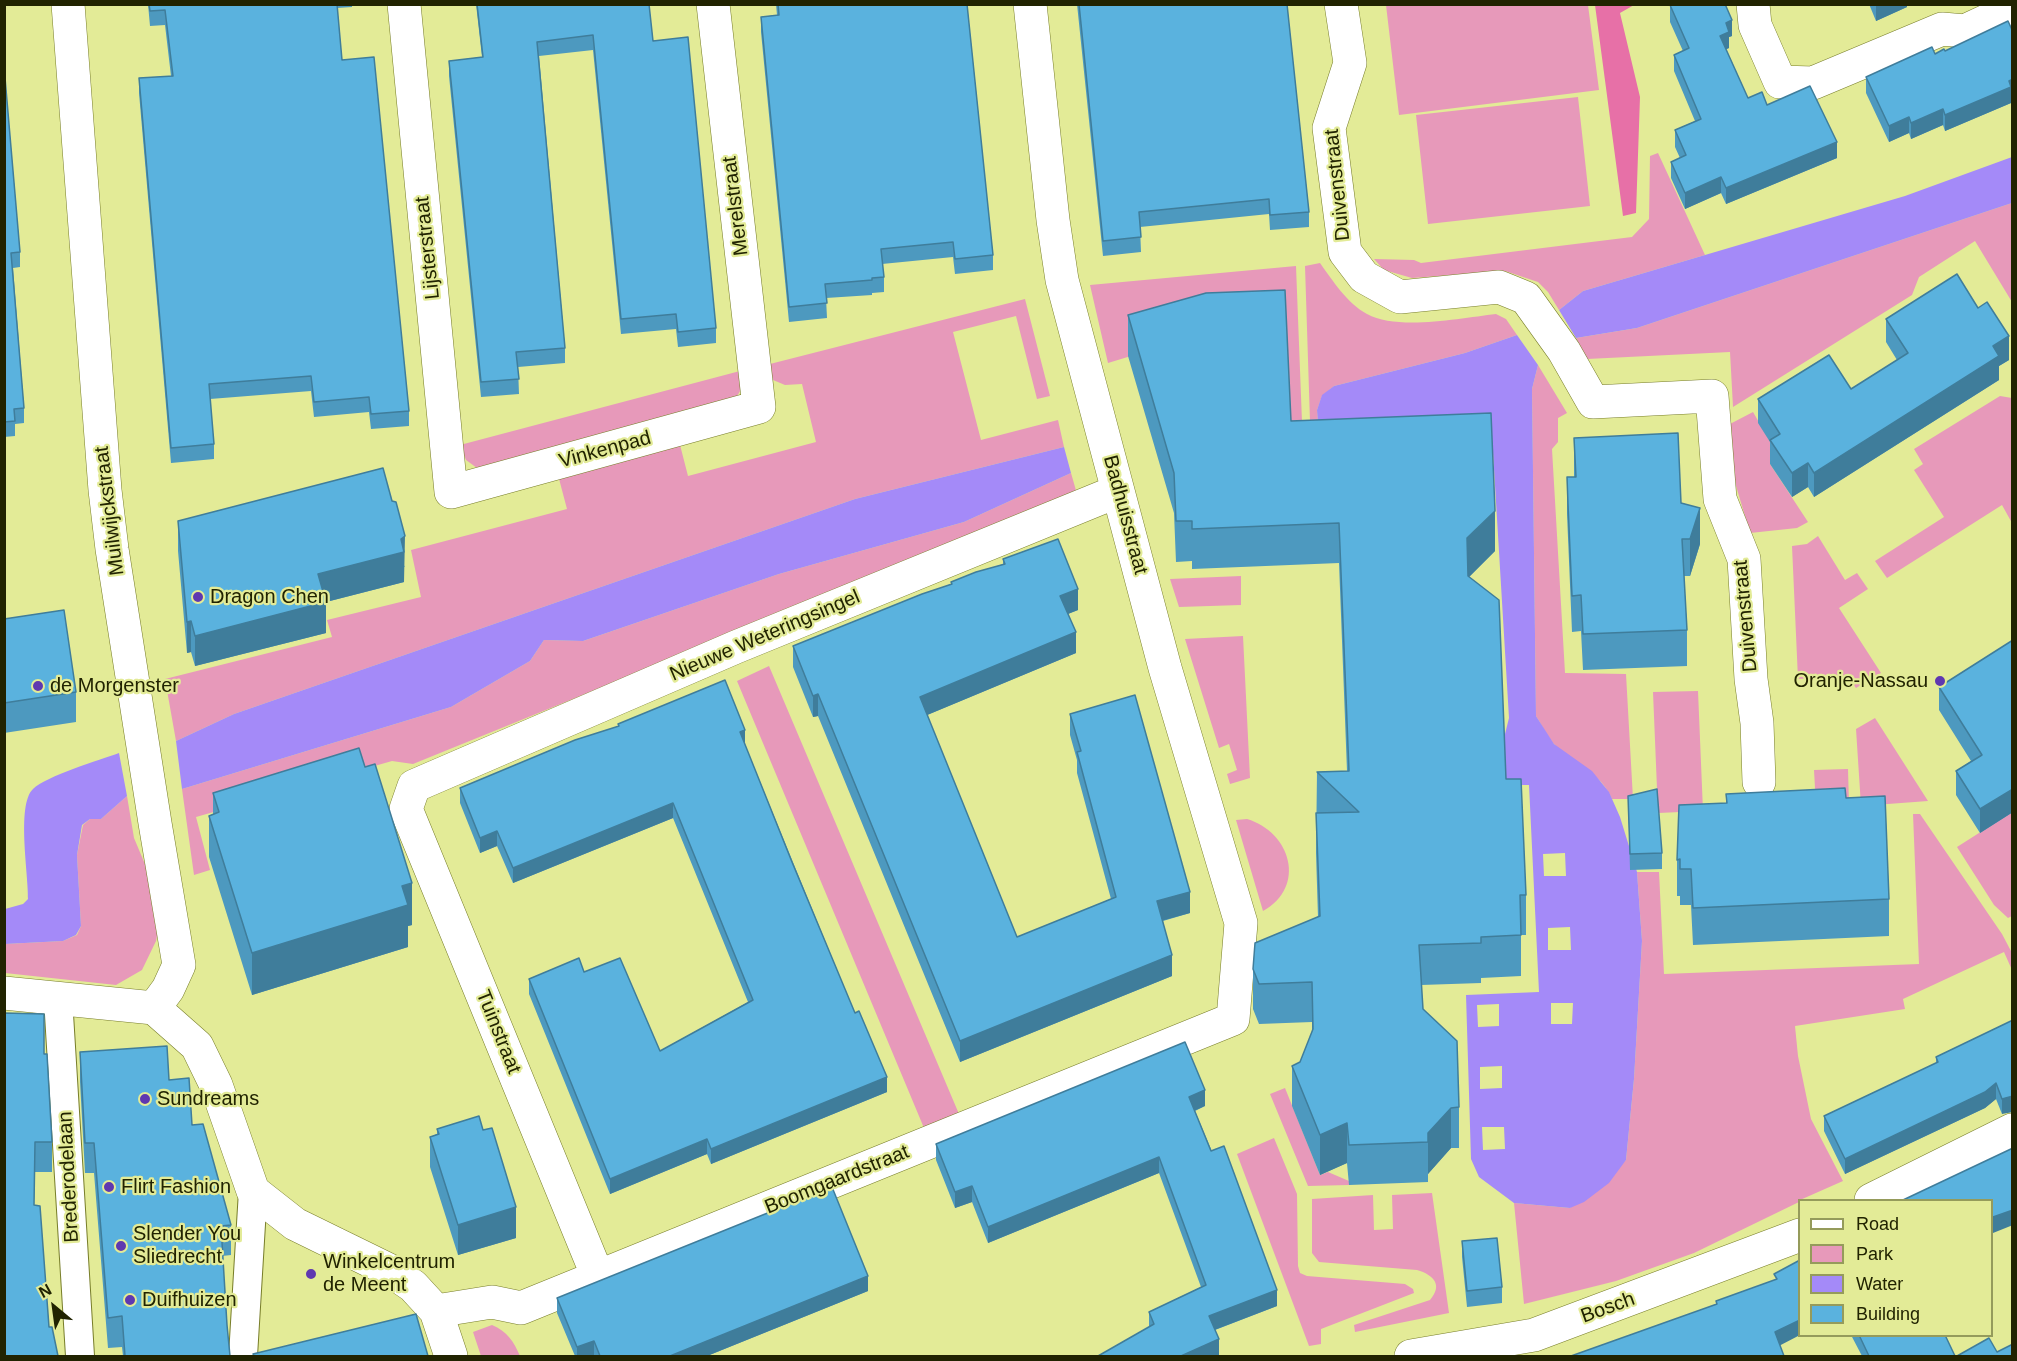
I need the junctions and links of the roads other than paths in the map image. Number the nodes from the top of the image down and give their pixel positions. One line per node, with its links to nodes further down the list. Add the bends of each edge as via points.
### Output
1 (68, 4): 16 (street, Muilwijckstraat, via 105,490 179,965)
2 (404, 4): 11 (street, Lijsterstraat)
3 (712, 4): 9 (street, Merelstraat)
4 (1030, 4): 10 (street, Badhuisstraat, via 1062,280)
5 (1341, 4): 12 (street, Duivenstraat, via 1350,63 1329,128 1345,252 1364,277 1400,297 1499,287 1526,298 1564,351 1593,402 1712,396 1720,499 1744,559)
6 (1753, 4): 8 (street, via 1755,24 1779,82 1813,83)
7 (2013, 9): 8 (street, via 1965,31)
8 (1941, 17)
9 (759, 407): 11 (street, Vinkenpad)
10 (1118, 491): 13 (street, Nieuwe Weteringsingel, via 736,646); 17 (street, Badhuisstraat, via 1165,668 1241,923)
11 (451, 492)
12 (1760, 782)
13 (414, 786): 22 (street, Tuinstraat, via 406,809)
14 (4, 993): 15 (street)
15 (58, 998): 16 (street); 25 (street, Brederodelaan)
16 (154, 1008): 19 (street, via 197,1046 216,1085)
17 (1233, 1019): 22 (street, Boomgaardstraat)
18 (2013, 1130): 20 (street)
19 (253, 1191): 23 (street, via 295,1224 391,1271 413,1286); 26 (street)
20 (1873, 1199)
21 (1798, 1236): 28 (street, Bosch, via 1534,1335)
22 (598, 1277): 23 (street, Boomgaardstraat, via 521,1308 492,1302)
23 (436, 1311): 24 (street); 27 (street)
24 (402, 1320)
25 (80, 1356)
26 (255, 1356)
27 (451, 1356)
28 (1411, 1356)

